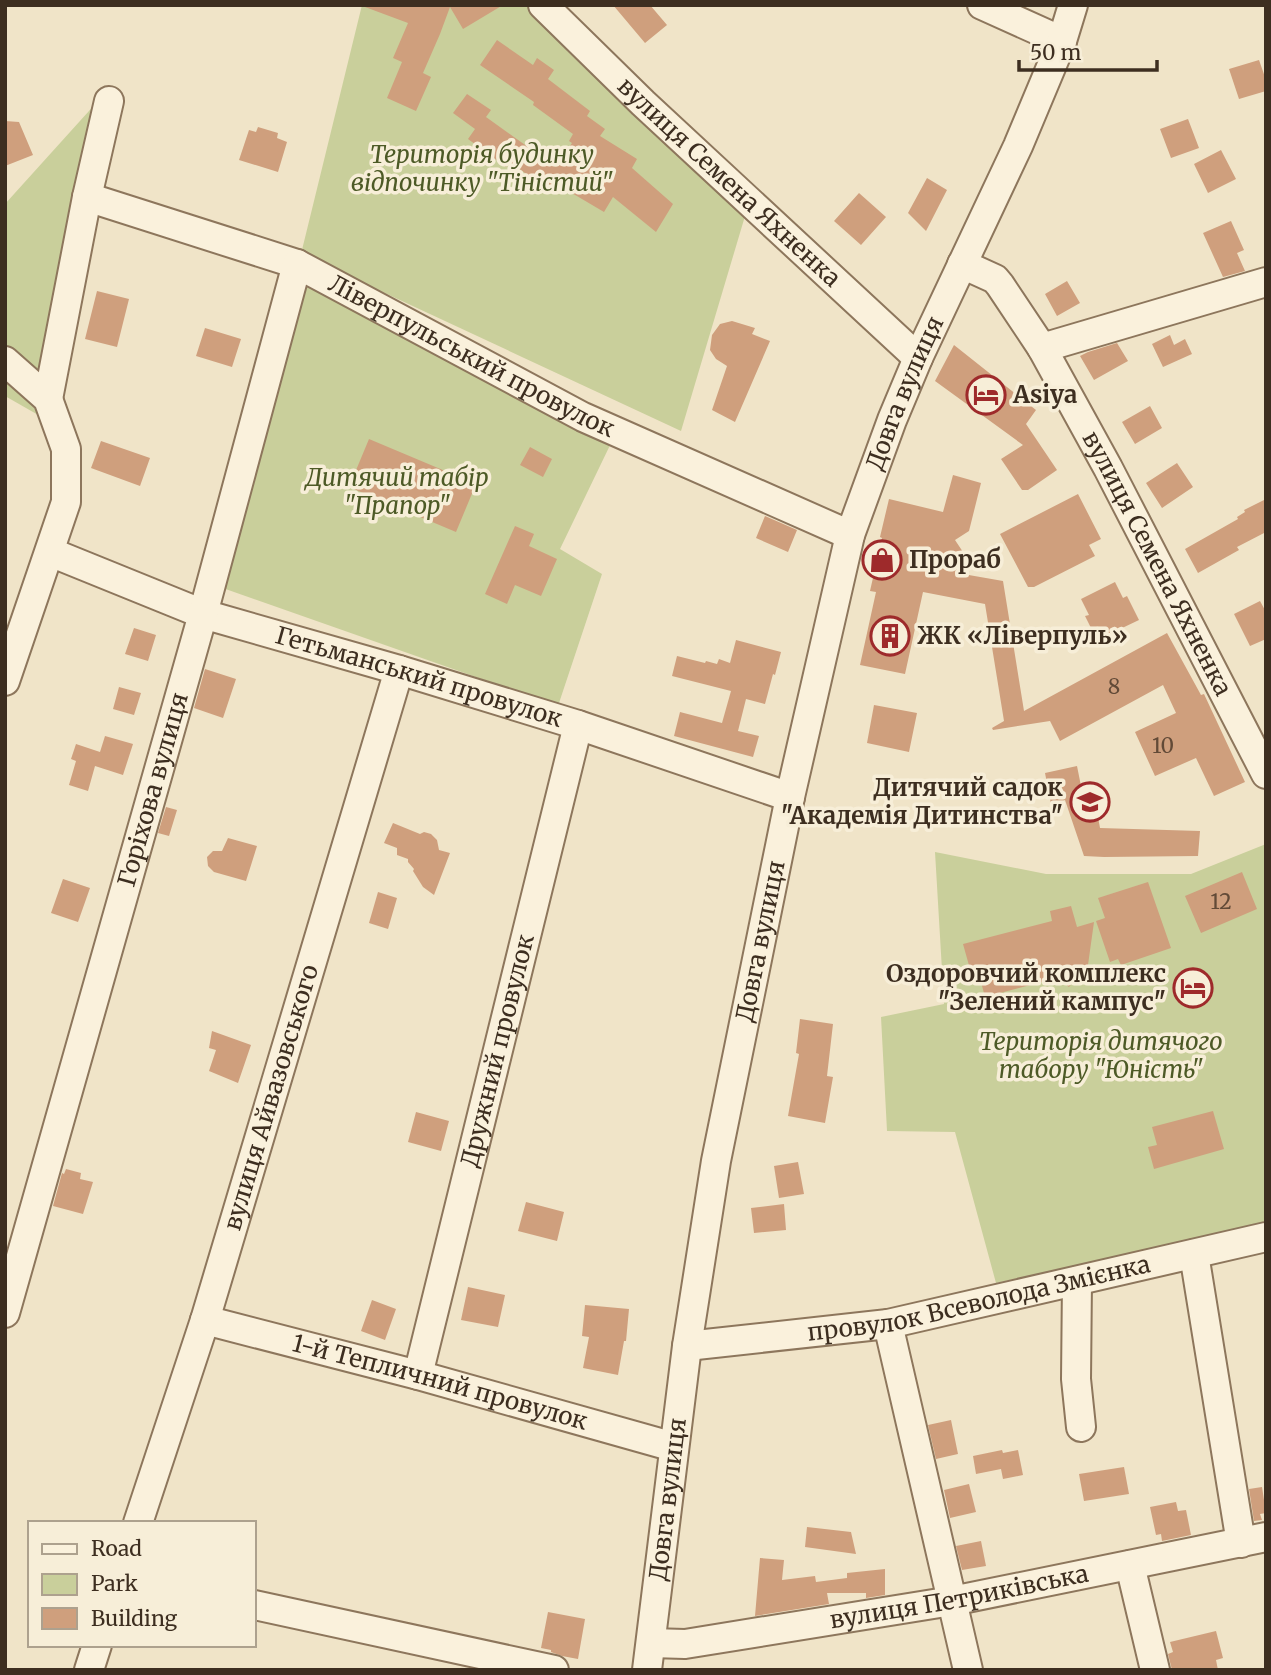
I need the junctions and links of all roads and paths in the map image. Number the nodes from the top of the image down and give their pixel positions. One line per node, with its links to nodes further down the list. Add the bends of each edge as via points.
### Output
1 (543, 5): 11 (street, вулиця Семена Яхненка)
2 (982, 5): 4 (street)
3 (1073, 5): 4 (street, Довга вулиця)
4 (1062, 41): 8 (street, Довга вулиця)
5 (109, 101): 6 (street)
6 (87, 197): 7 (street, Ліверпульський провулок); 13 (street)
7 (297, 264): 14 (street, Ліверпульський провулок, via 583,417); 16 (street, Горіхова вулиця)
8 (962, 264): 10 (street, вулиця Семена Яхненка, via 995,279); 11 (street, Довга вулиця)
9 (1266, 282): 10 (street)
10 (1042, 348): 20 (street, вулиця Семена Яхненка)
11 (918, 358): 14 (street, Довга вулиця)
12 (5, 361): 13 (street)
13 (48, 398): 15 (street, via 66,449 66,502)
14 (850, 535): 21 (street, Довга вулиця)
15 (50, 552): 16 (street, Гетьманський провулок); 18 (street)
16 (203, 614): 17 (street, Гетьманський провулок); 25 (street, Горіхова вулиця)
17 (399, 670): 19 (street, Гетьманський провулок); 26 (street, вулиця Айвазовського)
18 (5, 681)
19 (578, 725): 21 (street, Гетьманський провулок); 29 (street, Дружний провулок)
20 (1266, 774)
21 (790, 797): 28 (street, Довга вулиця, via 716,1161)
22 (1266, 1237): 23 (street, провулок Всеволода Змієнка)
23 (1194, 1254): 24 (street, провулок Всеволода Змієнка); 33 (street)
24 (1077, 1281): 27 (street, провулок Всеволода Змієнка); 30 (street, via 1076,1379)
25 (5, 1312)
26 (205, 1320): 29 (street, 1-й Тепличний провулок); 32 (street, вулиця Айвазовського)
27 (888, 1324): 28 (street, провулок Всеволода Змієнка); 35 (street)
28 (687, 1346): 31 (street, Довга вулиця)
29 (418, 1375): 31 (street, 1-й Тепличний провулок)
30 (1081, 1427)
31 (674, 1447): 38 (street, Довга вулиця)
32 (139, 1521)
33 (1253, 1540): 34 (street, вулиця Петриківська)
34 (1130, 1565): 35 (street, вулиця Петриківська); 42 (street)
35 (952, 1601): 38 (street, вулиця Петриківська, via 685,1644); 41 (street)
36 (256, 1605): 40 (street)
37 (96, 1647): 39 (street)
38 (649, 1657)
39 (89, 1670)
40 (554, 1670)
41 (968, 1670)
42 (1155, 1670)

